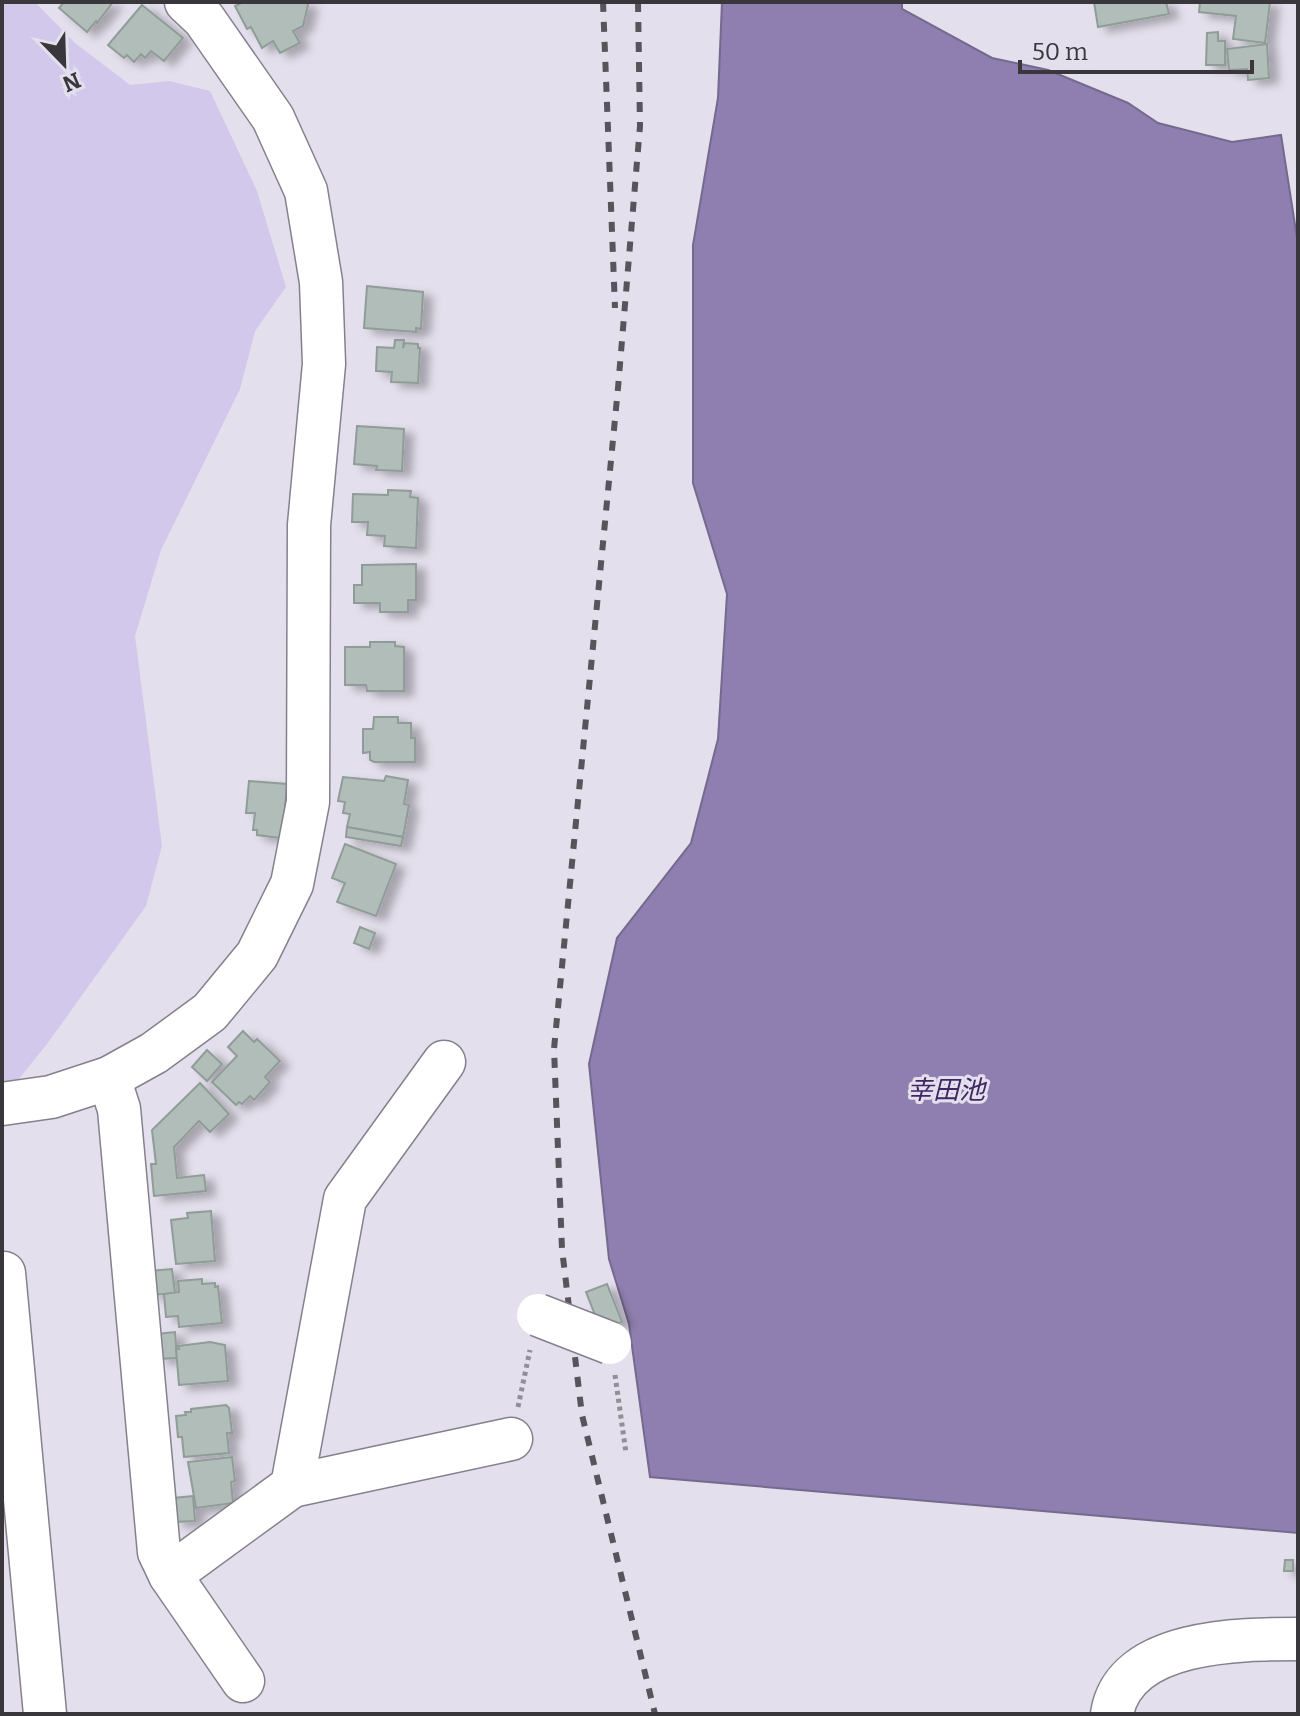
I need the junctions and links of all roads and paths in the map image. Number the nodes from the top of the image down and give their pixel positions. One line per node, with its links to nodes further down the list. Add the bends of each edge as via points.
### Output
1 (199, 8): 3 (street, via 273,118 306,191 321,282 324,364 309,525 308,802 292,884 257,955 210,1012)
2 (444, 1062): 10 (street, via 345,1199)
3 (109, 1078): 4 (street, via 51,1097); 11 (street, via 119,1109 159,1552)
4 (2, 1104)
5 (3, 1264): 14 (street)
6 (538, 1315): 7 (street, bridge); 8 (path)
7 (610, 1343): 9 (path)
8 (511, 1439): 10 (street)
9 (626, 1453)
10 (292, 1486): 11 (street)
11 (170, 1575): 13 (street)
12 (1298, 1639): 15 (street, via 1233,1639 1173,1652 1135,1672)
13 (243, 1681)
14 (45, 1714)
15 (1112, 1714)

